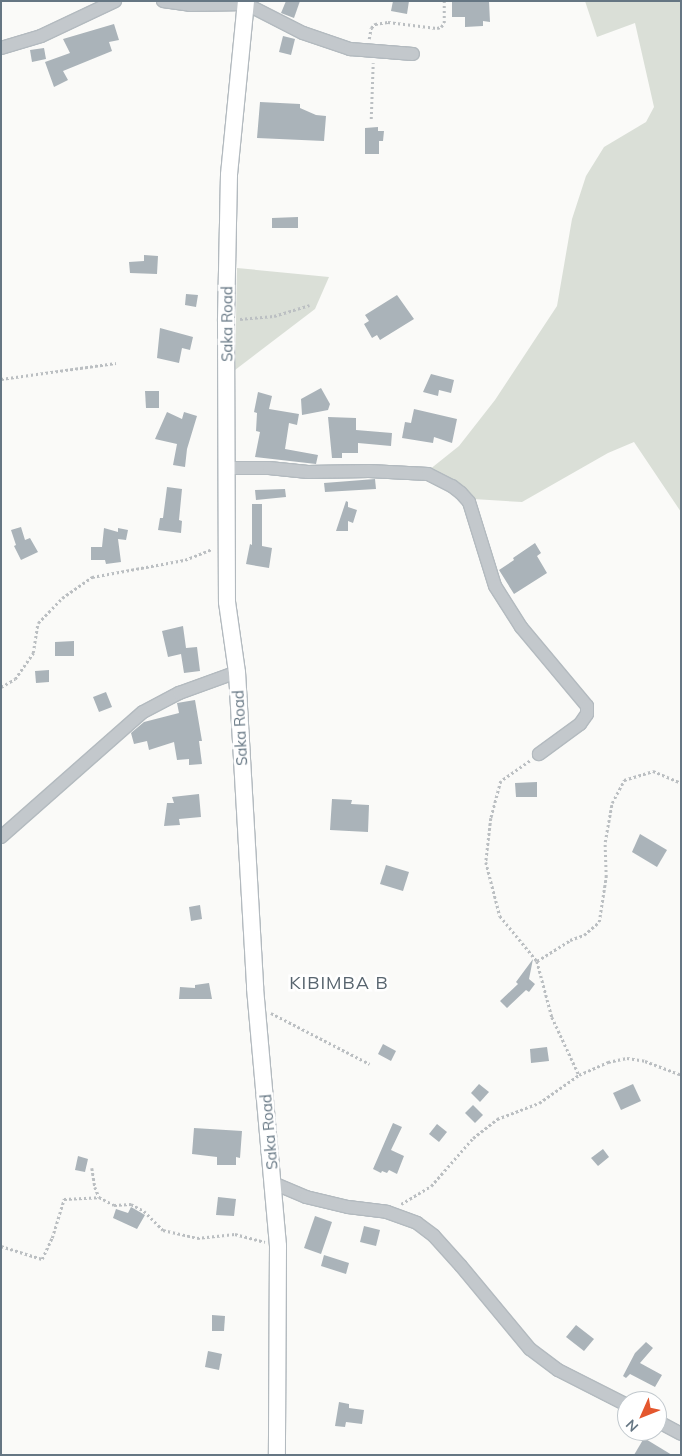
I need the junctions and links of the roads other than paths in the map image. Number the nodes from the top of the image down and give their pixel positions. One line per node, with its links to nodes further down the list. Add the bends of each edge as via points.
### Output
1 (116, 1): 4 (street, via 41,36)
2 (164, 1): 3 (street)
3 (246, 3): 5 (street, via 303,33 350,49); 6 (main road, Saka Road, via 229,175)
4 (1, 48)
5 (413, 54)
6 (227, 468): 7 (main road, Saka Road, via 227,602); 8 (street, via 428,474 461,493 469,502 495,586 521,626 587,706 587,714 580,724)
7 (237, 672): 9 (street, via 179,693 144,712); 10 (main road, Saka Road, via 257,1005)
8 (540, 754)
9 (1, 837)
10 (273, 1183): 11 (street, via 306,1197 387,1212 417,1223 434,1236 461,1266 530,1349 558,1370); 14 (main road, Saka Road, via 278,1246)
11 (617, 1400)
12 (667, 1426): 13 (street)
13 (681, 1434)
14 (277, 1455)

